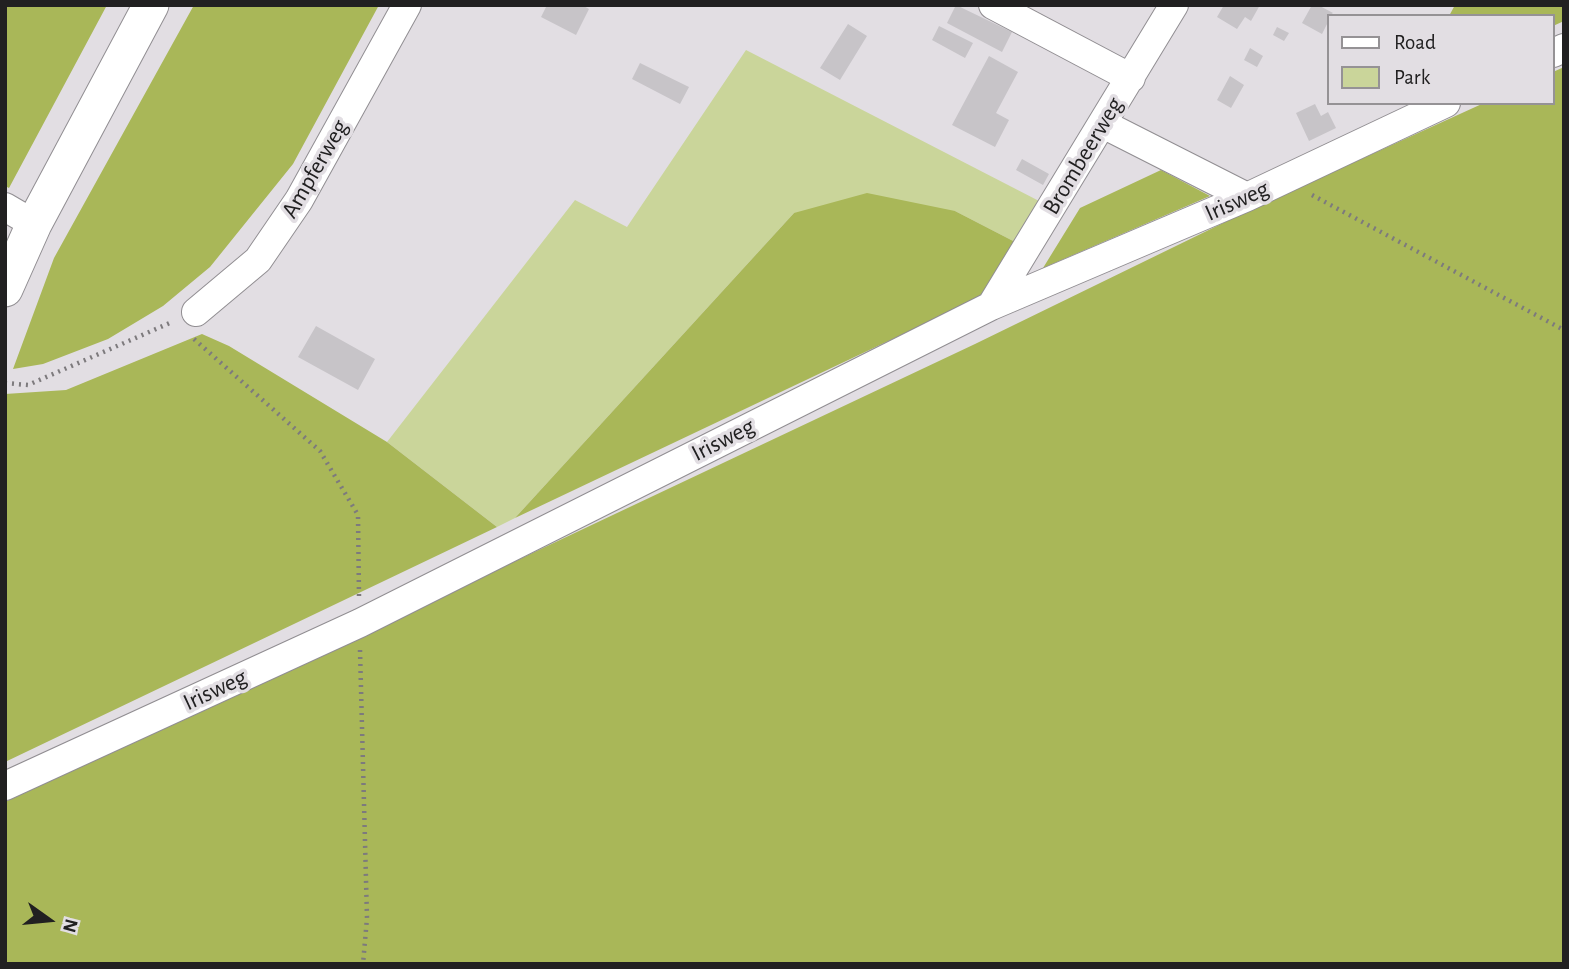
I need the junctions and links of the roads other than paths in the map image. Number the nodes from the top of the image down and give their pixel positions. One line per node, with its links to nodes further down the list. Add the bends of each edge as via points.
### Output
1 (151, 5): 9 (main road)
2 (407, 5): 12 (street, Ampferweg, via 292,210 258,260)
3 (993, 5): 5 (street)
4 (1174, 5): 5 (street, Brombeerweg)
5 (1131, 78): 7 (street, Brombeerweg)
6 (1442, 105): 8 (street, Irisweg)
7 (1103, 124): 8 (street); 11 (street, Brombeerweg)
8 (1247, 197): 11 (street, Irisweg)
9 (19, 216): 10 (main road)
10 (5, 289)
11 (991, 306): 13 (street, Irisweg, via 360,623)
12 (185, 317)
13 (5, 786)

